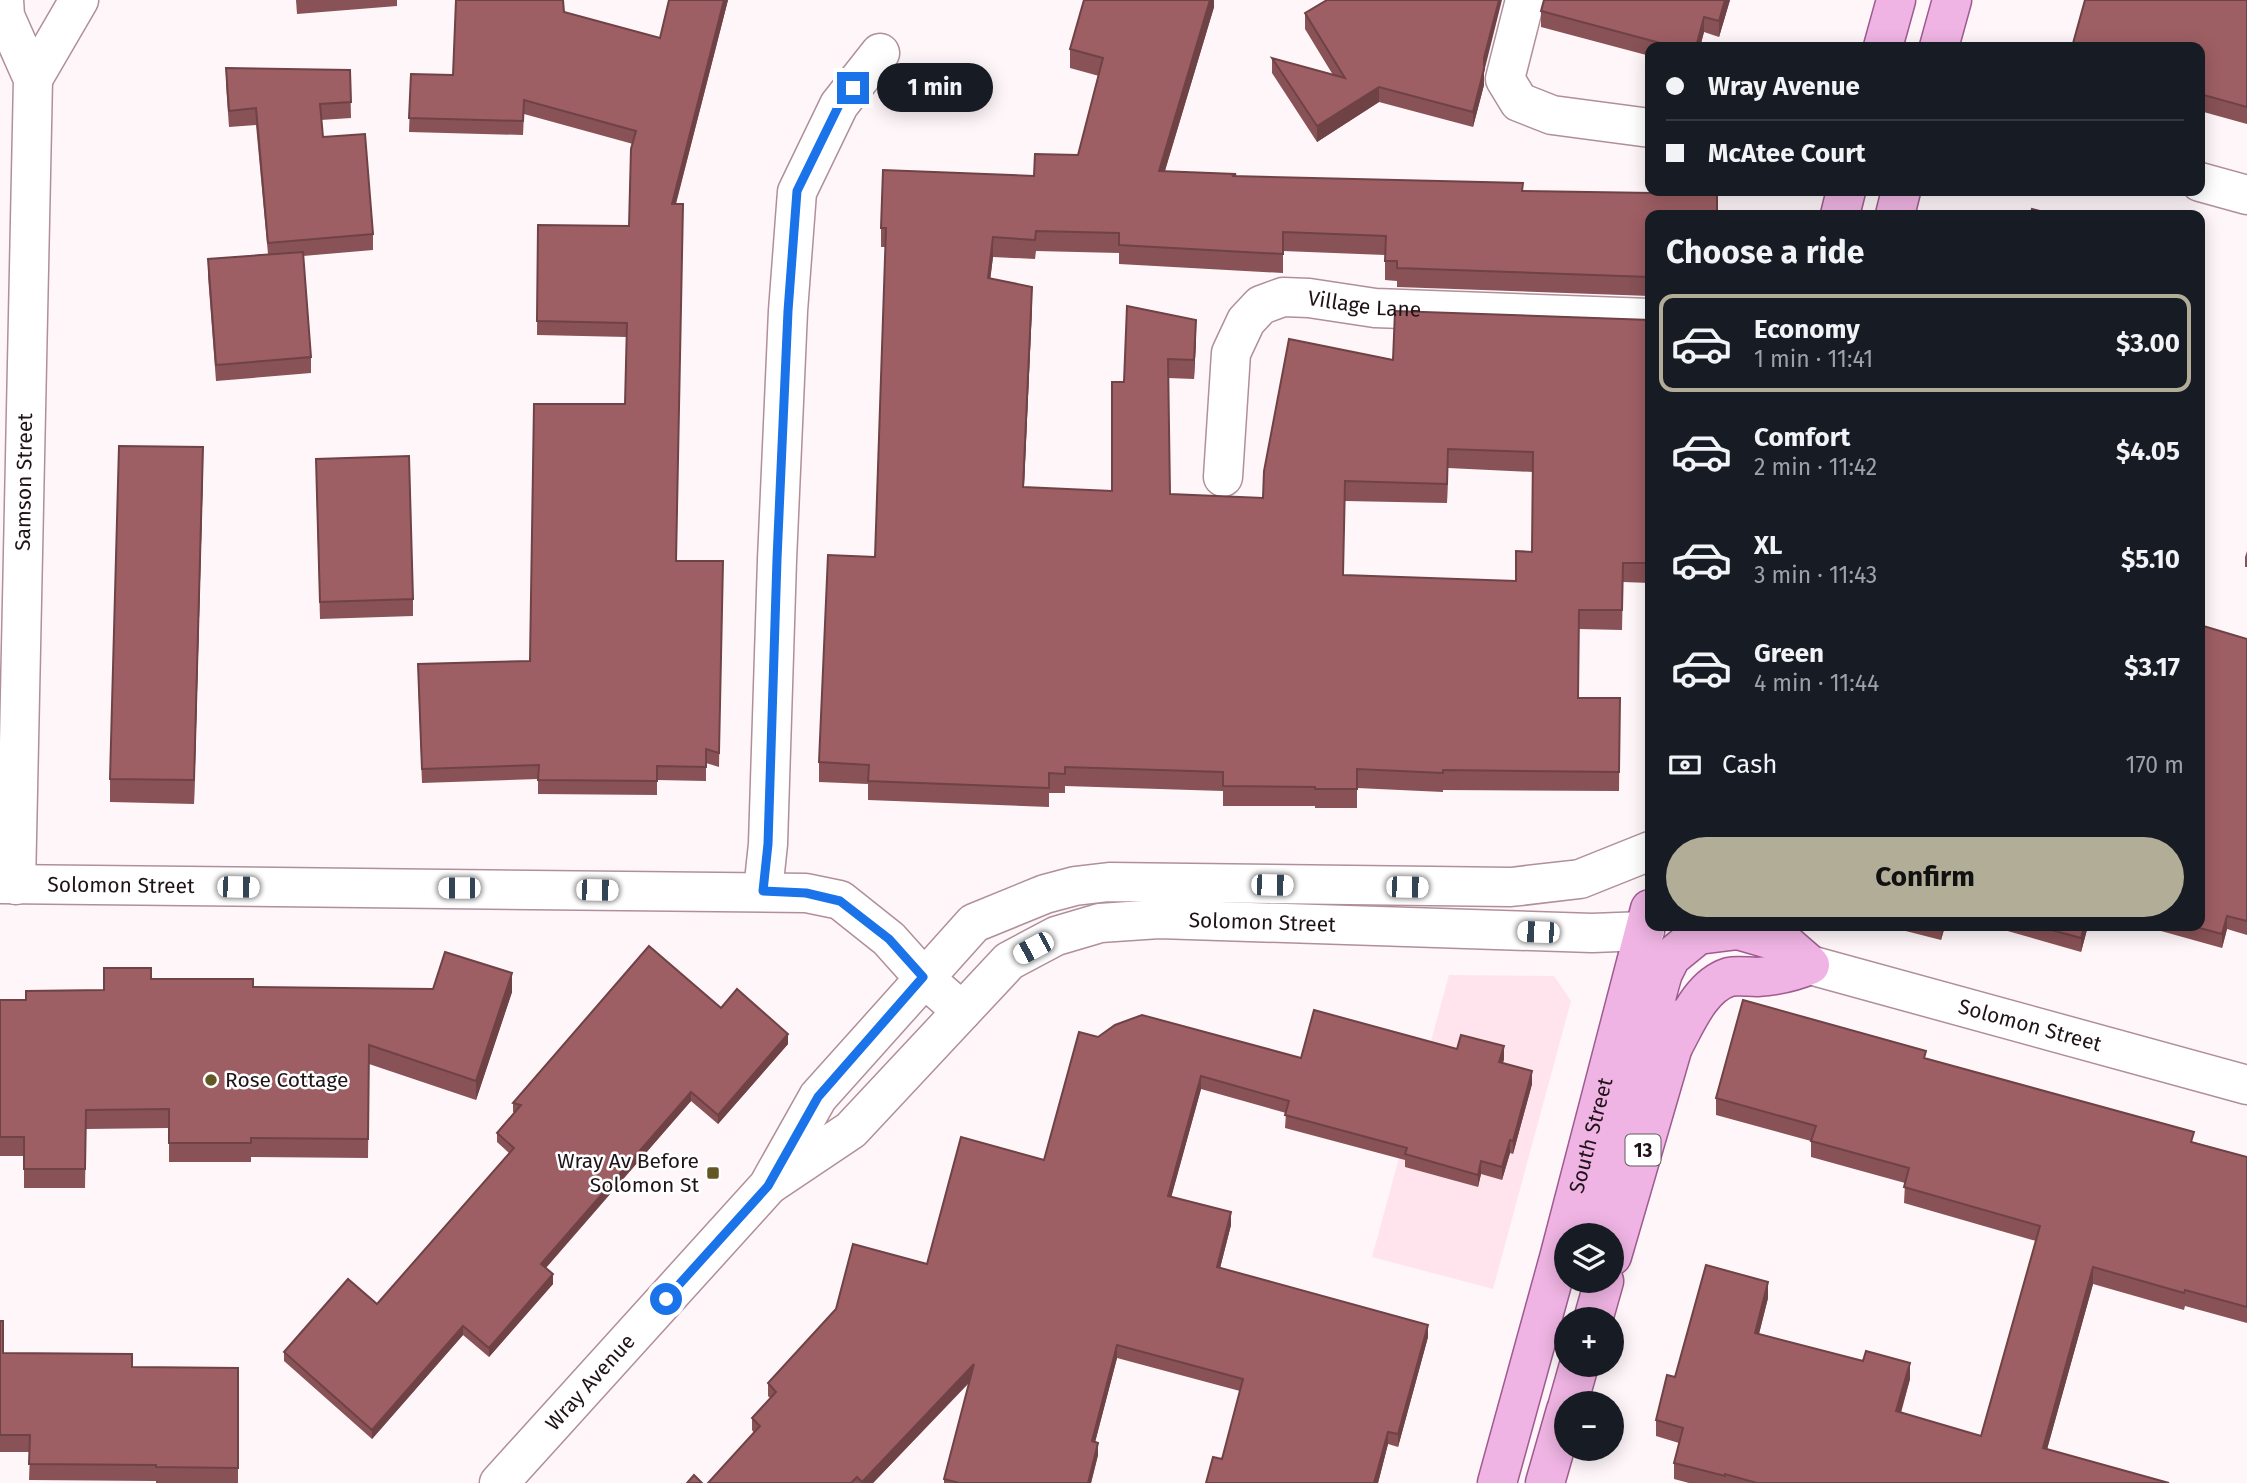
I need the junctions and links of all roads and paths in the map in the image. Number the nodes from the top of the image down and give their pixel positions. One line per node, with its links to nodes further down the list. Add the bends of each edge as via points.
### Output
1 (4, 0): 9 (street, Samson Street)
2 (79, 0): 9 (street, Samson Street)
3 (1525, 0): 10 (street, via 1505,79 1519,102 1552,115)
4 (1896, 0): 6 (main road)
5 (1952, 0): 7 (main road)
6 (1884, 42)
7 (1940, 42)
8 (880, 53): 17 (street, via 839,105 797,191)
9 (16, 77): 16 (street, Samson Street)
10 (1645, 127)
11 (2205, 183): 12 (street)
12 (2247, 195)
13 (1645, 318): 14 (street, Village Lane, via 1375,308 1308,298 1261,304 1246,321 1231,354)
14 (1223, 477)
15 (1645, 852): 22 (street, Solomon Street, via 1580,878 1511,887 1075,886 974,923)
16 (8, 885): 17 (street, Solomon Street)
17 (763, 891): 22 (street, Solomon Street, via 806,893 840,901 889,939)
18 (1718, 931): 20 (main road)
19 (1757, 931): 21 (main road, via 1786,944)
20 (1677, 933): 23 (main road); 24 (street, Solomon Street, via 1159,919 1100,923 1056,936 1010,961); 25 (main road, 13); 28 (main road, South Street)
21 (1810, 965): 23 (main road); 26 (street, Solomon Street)
22 (923, 977): 24 (street, Solomon Street); 27 (street, Wray Avenue, via 818,1097)
23 (1755, 977): 25 (main road, via 1731,976 1714,985 1694,1007)
24 (962, 1011): 27 (street, Wray Avenue, via 851,1130)
25 (1674, 1045): 29 (main road, 13)
26 (2247, 1085)
27 (768, 1186): 32 (street, Wray Avenue)
28 (1575, 1223)
29 (1621, 1223)
30 (1554, 1291): 33 (main road, South Street)
31 (1554, 1452): 34 (main road)
32 (499, 1483)
33 (1497, 1483)
34 (1545, 1483)

